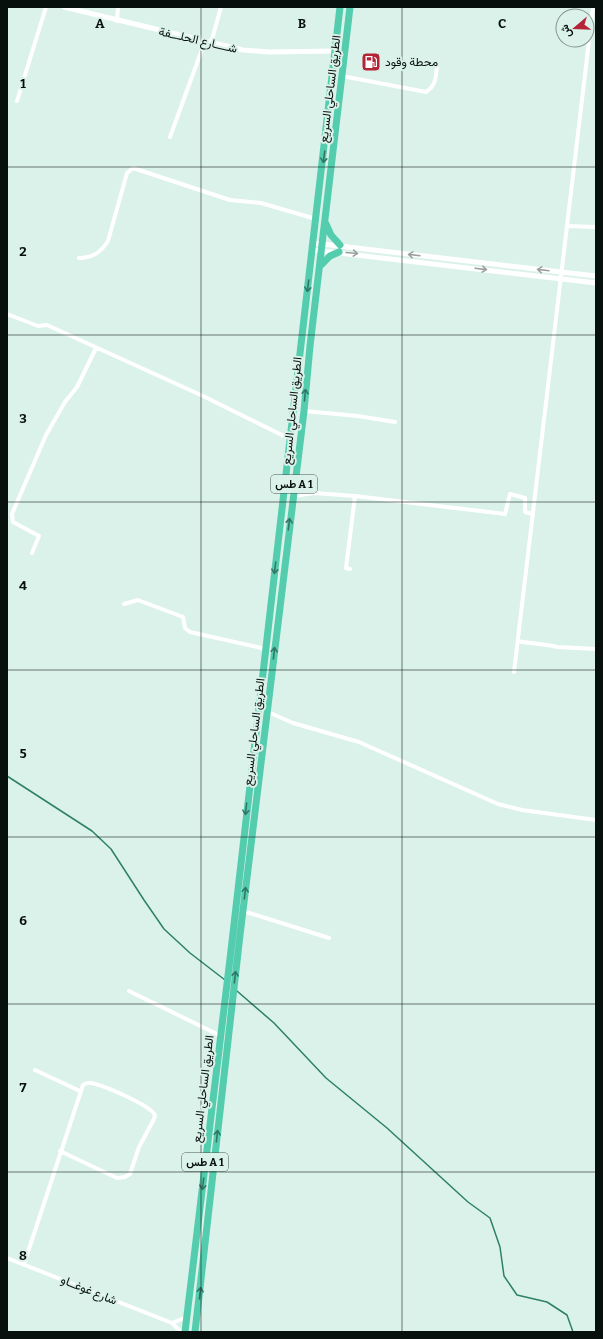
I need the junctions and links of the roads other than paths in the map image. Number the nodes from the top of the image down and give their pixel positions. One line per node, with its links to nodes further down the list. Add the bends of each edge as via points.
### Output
1 (46, 7): 13 (street)
2 (64, 7): 8 (street, شــــارع الحلـــفة)
3 (118, 7): 8 (street)
4 (222, 7): 9 (street)
5 (340, 7): 10 (highway, الطريق الساحلي السريع / طس A 1)
6 (350, 7): 12 (highway, الطريق الساحلي السريع / طس A 1)
7 (593, 7): 17 (street)
8 (117, 21): 9 (street, شــــارع الحلـــفة)
9 (208, 42): 10 (street, شــــارع الحلـــفة, via 243,50 269,52); 14 (street)
10 (334, 51): 15 (highway, الطريق الساحلي السريع / طس A 1, one-way to 15)
11 (437, 66): 12 (street, via 435,83 426,92)
12 (342, 76): 16 (highway, الطريق الساحلي السريع / طس A 1)
13 (17, 101)
14 (170, 137)
15 (316, 219): 20 (highway, الطريق الساحلي السريع / طس A 1); 24 (street, via 261,203 230,200 133,168 127,172 108,240 94,256)
16 (325, 223): 19 (highway, via 330,235); 21 (highway, الطريق الساحلي السريع / طس A 1)
17 (568, 226): 18 (street); 28 (street)
18 (596, 228)
19 (340, 245): 21 (street); 23 (street)
20 (313, 246): 21 (street); 37 (highway, الطريق الساحلي السريع / طس A 1, one-way to 37)
21 (322, 247): 22 (street); 27 (highway, الطريق الساحلي السريع / طس A 1)
22 (339, 252): 25 (street, one-way to 25); 27 (highway, via 330,256)
23 (394, 252): 25 (street); 26 (street, one-way to 23)
24 (79, 258)
25 (393, 258): 29 (street, one-way to 29)
26 (510, 266): 28 (street, one-way to 26); 29 (street)
27 (320, 267): 35 (highway, الطريق الساحلي السريع / طس A 1, one-way to 27)
28 (560, 272): 30 (street); 31 (street)
29 (510, 273): 31 (street)
30 (596, 276)
31 (560, 279): 32 (street); 40 (street)
32 (596, 283)
33 (7, 314): 34 (street, via 38,326 47,326)
34 (96, 348): 37 (street); 41 (street, via 77,387 65,402 46,436 12,514 13,522 39,536)
35 (304, 411): 36 (street); 38 (highway, الطريق الساحلي السريع / طس A 1)
36 (395, 422)
37 (290, 439): 45 (highway, الطريق الساحلي السريع / طس A 1, one-way to 45)
38 (292, 496): 39 (street, via 314,492); 48 (highway, الطريق الساحلي السريع / طس A 1, one-way to 38)
39 (355, 496): 40 (street, via 504,514 510,494 525,498 525,512); 42 (street, via 346,568)
40 (533, 514): 44 (street)
41 (32, 553)
42 (350, 569)
43 (124, 604): 45 (street, via 138,600 183,617 190,632)
44 (518, 641): 46 (street, via 547,646); 47 (street)
45 (266, 649): 52 (highway, الطريق الساحلي السريع / طس A 1, one-way to 52)
46 (596, 649)
47 (514, 672)
48 (268, 712): 49 (street, via 293,723 359,742 498,804 522,810); 50 (highway, الطريق الساحلي السريع / طس A 1, one-way to 48)
49 (596, 820)
50 (243, 911): 51 (street); 52 (highway, الطريق الساحلي السريع / طس A 1)
51 (329, 938)
52 (234, 959): 54 (highway)
53 (129, 991): 55 (street)
54 (229, 993): 55 (highway, الطريق الساحلي السريع / طس A 1); 65 (highway, الطريق الساحلي السريع / طس A 1, one-way to 54)
55 (221, 1036): 61 (highway, الطريق الساحلي السريع / طس A 1, one-way to 61)
56 (36, 1070): 57 (street)
57 (80, 1091): 58 (street); 58 (street, via 86,1083 102,1086 152,1111 154,1119 139,1147 132,1171 125,1177 117,1178)
58 (60, 1151): 60 (street)
59 (7, 1258): 60 (street, شارع غوغــاو)
60 (24, 1264): 62 (street, شارع غوغــاو)
61 (187, 1317): 62 (street); 64 (highway, الطريق الساحلي السريع / طس A 1)
62 (172, 1322): 63 (street)
63 (181, 1332)
64 (185, 1332)
65 (195, 1332)

